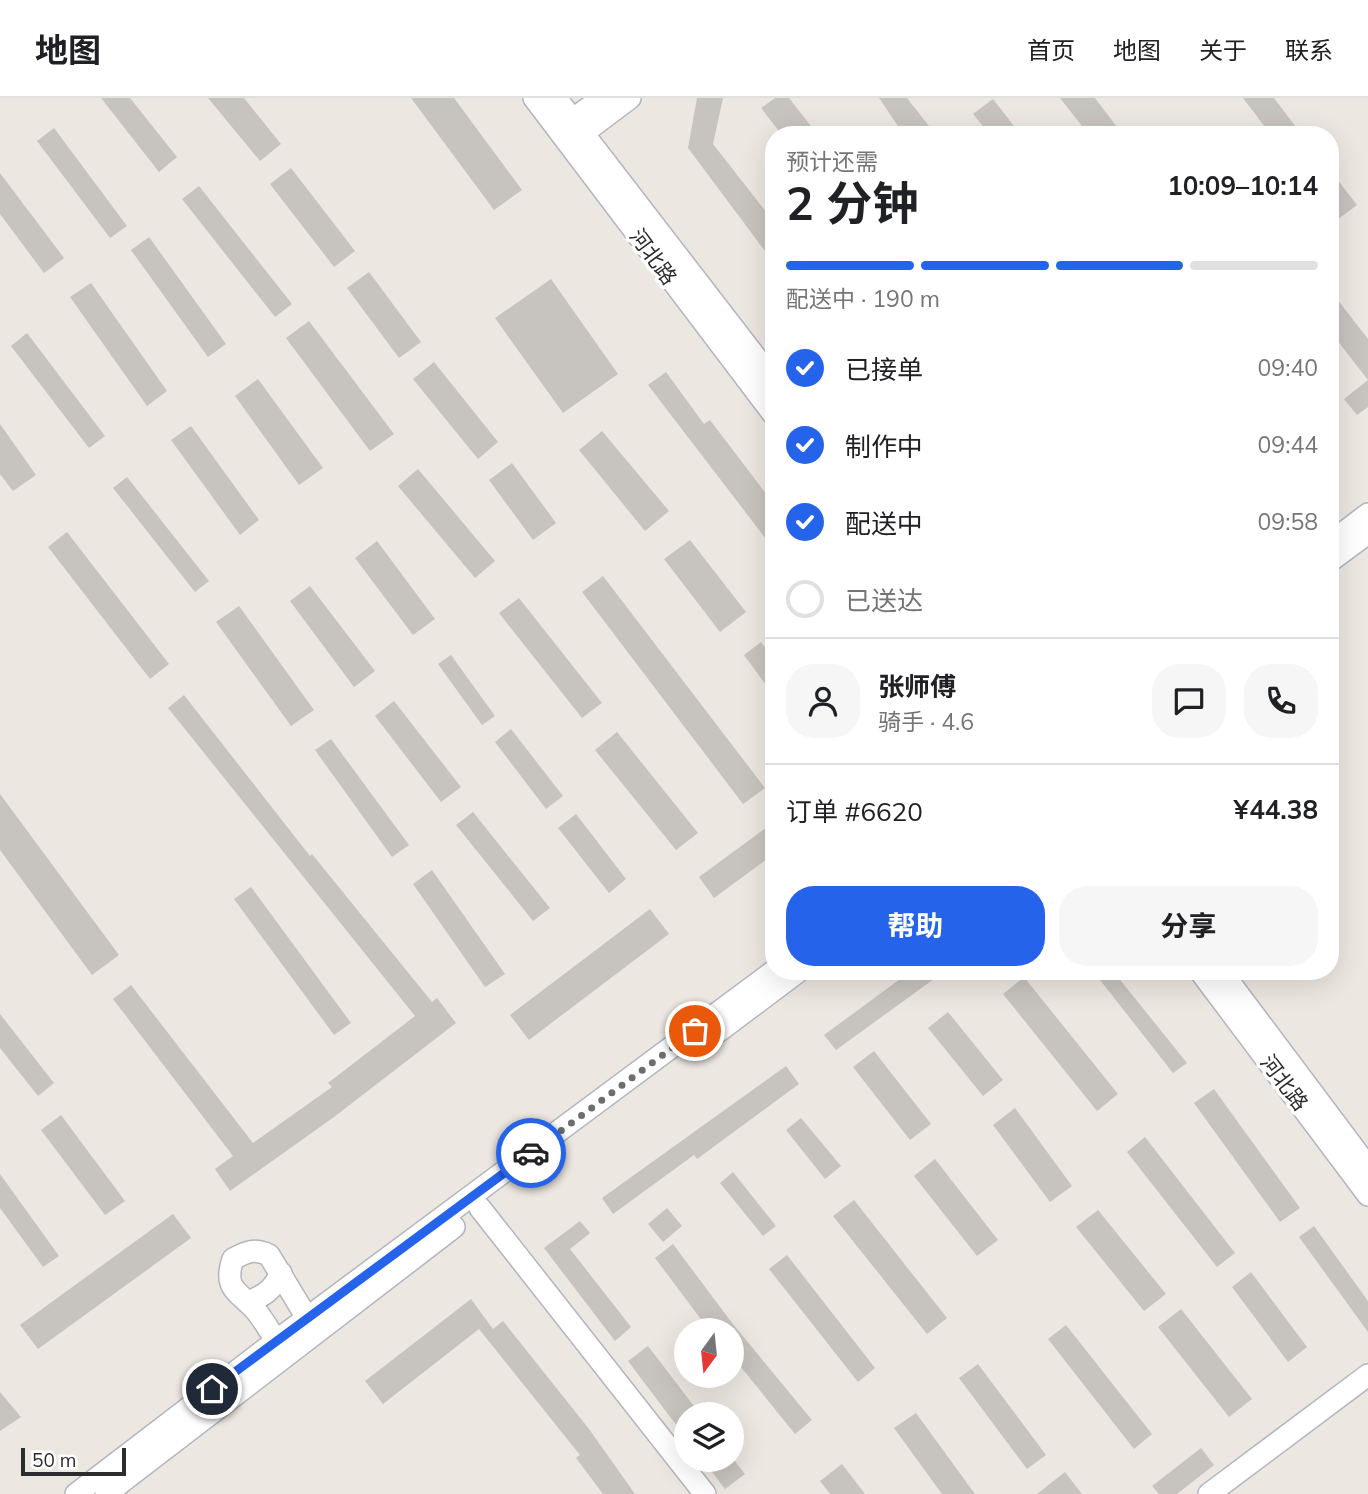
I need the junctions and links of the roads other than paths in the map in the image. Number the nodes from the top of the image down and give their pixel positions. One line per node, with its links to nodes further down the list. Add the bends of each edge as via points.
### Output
1 (534, 98): 5 (street, 河北路)
2 (556, 98): 5 (street, 河北路)
3 (602, 98): 5 (street)
4 (630, 98): 5 (street)
5 (571, 132): 6 (street, 河北路); 7 (street, 河北路)
6 (765, 370)
7 (765, 402)
8 (1368, 514): 10 (street)
9 (1368, 533): 11 (street)
10 (1339, 536)
11 (1339, 554)
12 (765, 978): 21 (street)
13 (787, 980): 18 (street)
14 (1207, 980): 17 (street, 河北路)
15 (1228, 980): 16 (street, 河北路)
16 (1368, 1167)
17 (1368, 1195)
18 (480, 1208): 25 (street); 26 (street)
19 (281, 1273): 20 (street, via 269,1292); 20 (street, via 269,1255 259,1250 233,1259 229,1269 234,1293); 21 (street)
20 (247, 1302): 22 (street)
21 (307, 1318): 22 (street)
22 (276, 1341): 24 (street)
23 (1368, 1375): 27 (street)
24 (76, 1494)
25 (106, 1494)
26 (705, 1494)
27 (1209, 1494)

